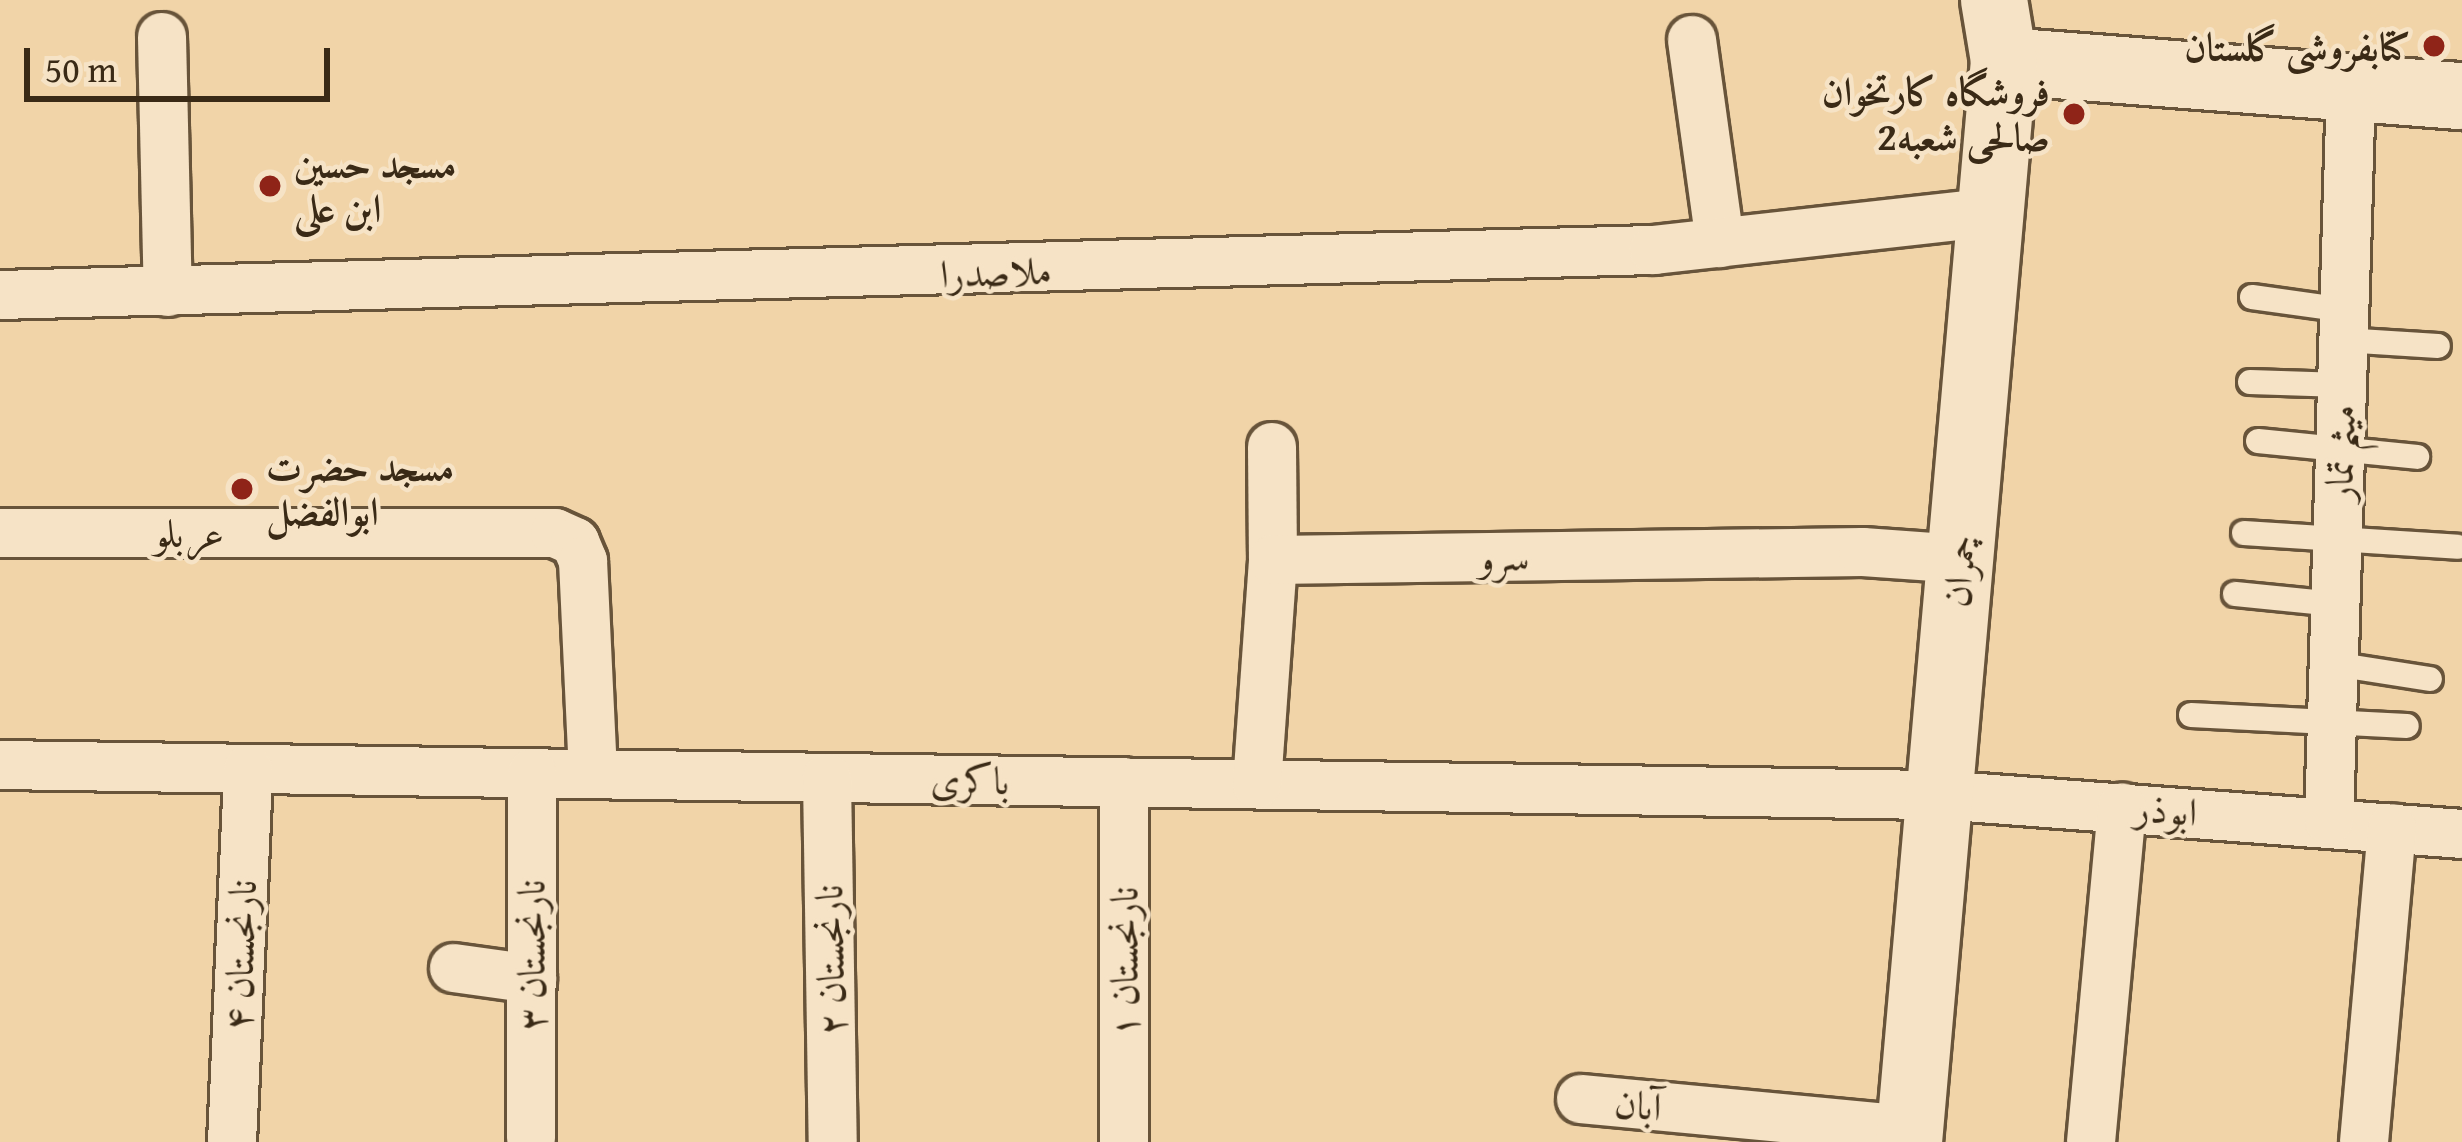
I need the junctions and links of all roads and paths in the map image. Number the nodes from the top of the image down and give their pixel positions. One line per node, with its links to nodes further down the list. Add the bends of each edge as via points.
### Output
1 (1999, 31): 4 (main road); 6 (main road, چمران)
2 (162, 37): 8 (street)
3 (1692, 40): 7 (street)
4 (2351, 86): 5 (main road); 11 (street, میثم تمار)
5 (2462, 96)
6 (1990, 212): 7 (street, ملاصدرا); 22 (main road, چمران)
7 (1720, 242): 8 (street, ملاصدرا, via 918,274)
8 (168, 292): 9 (street, ملاصدرا)
9 (0, 295)
10 (2252, 297): 11 (lane)
11 (2343, 345): 12 (lane); 13 (lane); 16 (street, میثم تمار)
12 (2438, 346)
13 (2250, 382)
14 (2258, 441): 16 (lane)
15 (1272, 448): 23 (street)
16 (2340, 449): 17 (lane); 20 (street, میثم تمار)
17 (2417, 457)
18 (0, 533): 34 (street, عربلو, via 555,532 575,542 583,561)
19 (2244, 533): 20 (lane)
20 (2337, 538): 21 (lane); 25 (street, میثم تمار)
21 (2458, 547)
22 (1960, 559): 23 (street, سرو, via 1863,552); 38 (main road, چمران)
23 (1273, 560): 37 (street)
24 (2235, 594): 25 (lane)
25 (2336, 604): 26 (street, میثم تمار)
26 (2334, 664): 27 (lane); 29 (street, میثم تمار)
27 (2430, 679)
28 (2191, 715): 29 (lane)
29 (2332, 723): 30 (lane); 40 (street, میثم تمار)
30 (2408, 726)
31 (0, 765): 32 (street, باکری)
32 (248, 769): 33 (street, باکری); 48 (street, نارنجستان ۴)
33 (532, 773): 34 (street, باکری); 44 (street, نارنجستان ۳)
34 (593, 774): 35 (street, باکری)
35 (827, 778): 36 (street, باکری); 49 (street, نارنجستان ۲)
36 (1124, 782): 37 (street, باکری); 50 (street, نارنجستان ۱)
37 (1257, 784): 38 (street, باکری)
38 (1939, 795): 39 (street, ابوذر); 46 (main road, چمران)
39 (2122, 807): 40 (street, ابوذر); 51 (street)
40 (2329, 820): 41 (street, ابوذر)
41 (2392, 827): 42 (street, ابوذر); 52 (street)
42 (2462, 834)
43 (454, 968): 44 (street)
44 (532, 979): 47 (street, نارنجستان ۳)
45 (1581, 1099): 46 (street, آبان)
46 (1909, 1136)
47 (531, 1138)
48 (232, 1142)
49 (833, 1142)
50 (1124, 1142)
51 (2091, 1142)
52 (2364, 1142)

